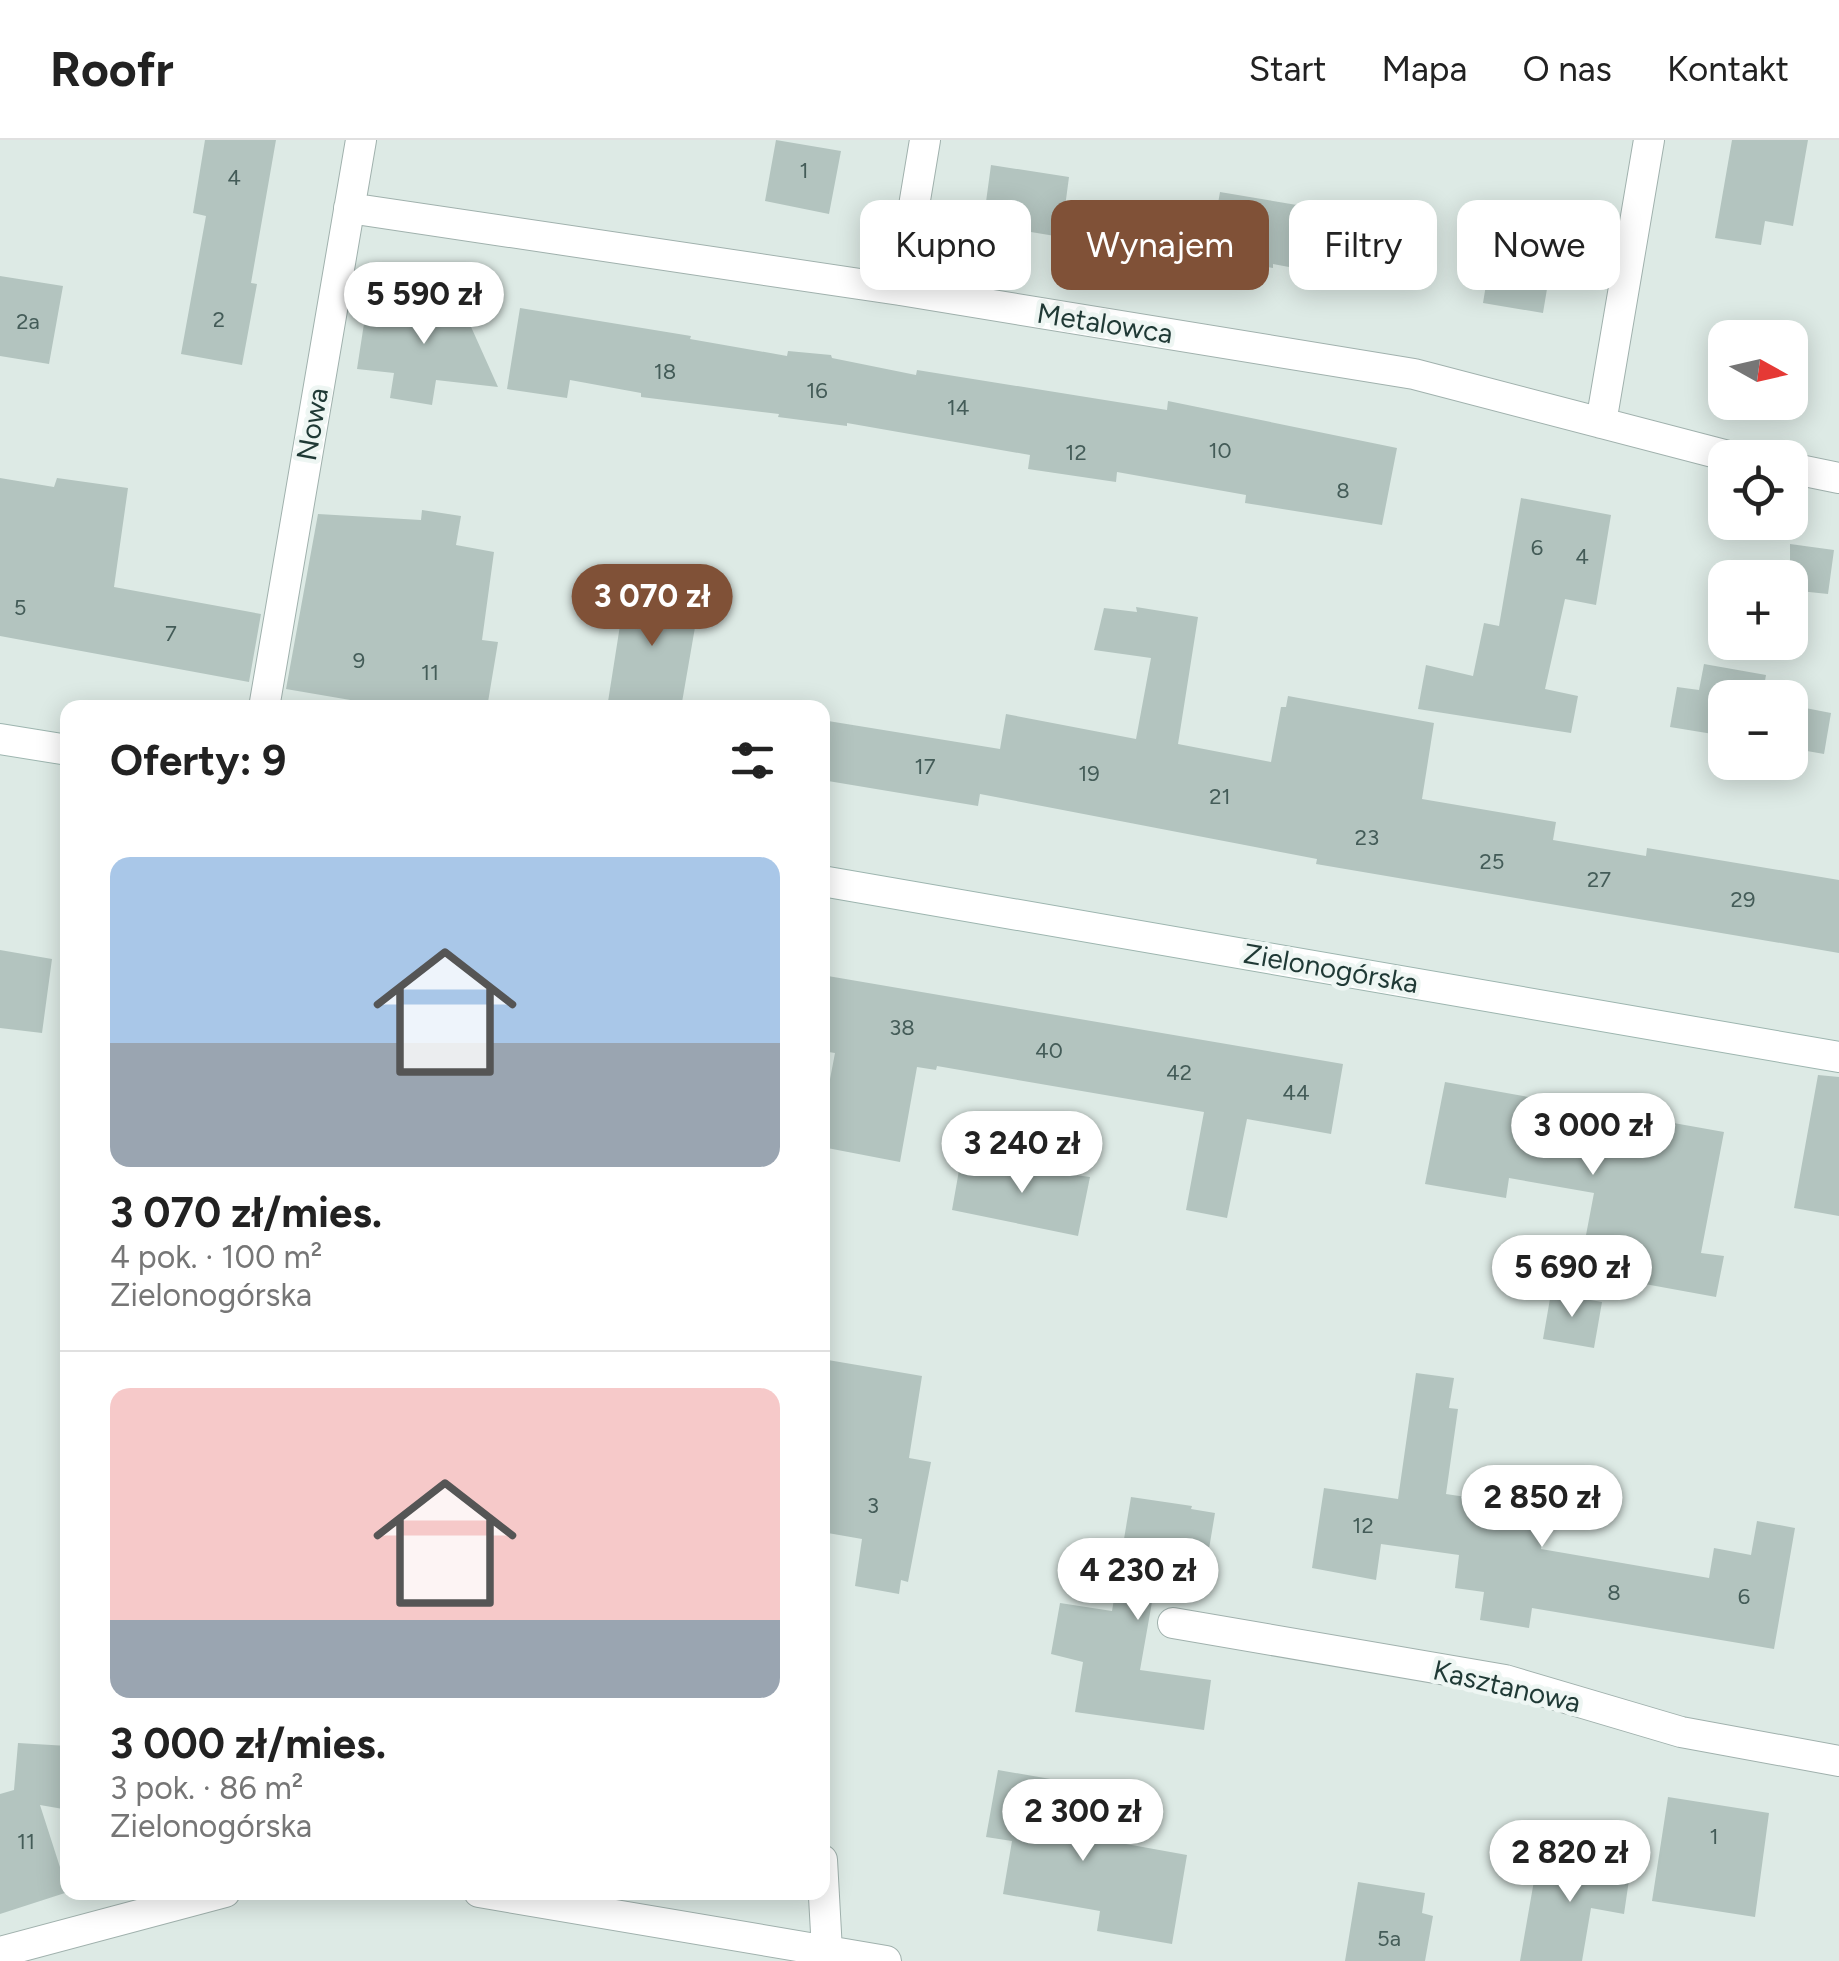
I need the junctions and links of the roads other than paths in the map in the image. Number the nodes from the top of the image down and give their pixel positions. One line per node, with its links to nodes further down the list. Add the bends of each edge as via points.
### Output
1 (361, 140): 5 (street, Nowa)
2 (925, 140): 4 (street)
3 (1648, 140): 8 (street)
4 (915, 200)
5 (348, 208): 6 (street, Metalowca); 12 (street, Nowa)
6 (860, 284)
7 (900, 290): 8 (street, Metalowca, via 1414,374)
8 (1601, 423): 9 (street, Metalowca)
9 (1708, 451)
10 (1808, 472): 11 (street)
11 (1839, 478)
12 (265, 700)
13 (0, 739): 14 (street)
14 (60, 749)
15 (830, 882): 16 (street, Zielonogórska)
16 (1839, 1057)
17 (1173, 1623): 18 (street, Kasztanowa, via 1505,1680 1681,1732)
18 (1839, 1761)
19 (196, 1900): 23 (street)
20 (526, 1900): 22 (street)
21 (824, 1900): 22 (street)
22 (827, 1951): 24 (street)
23 (0, 1952)
24 (886, 1961)

